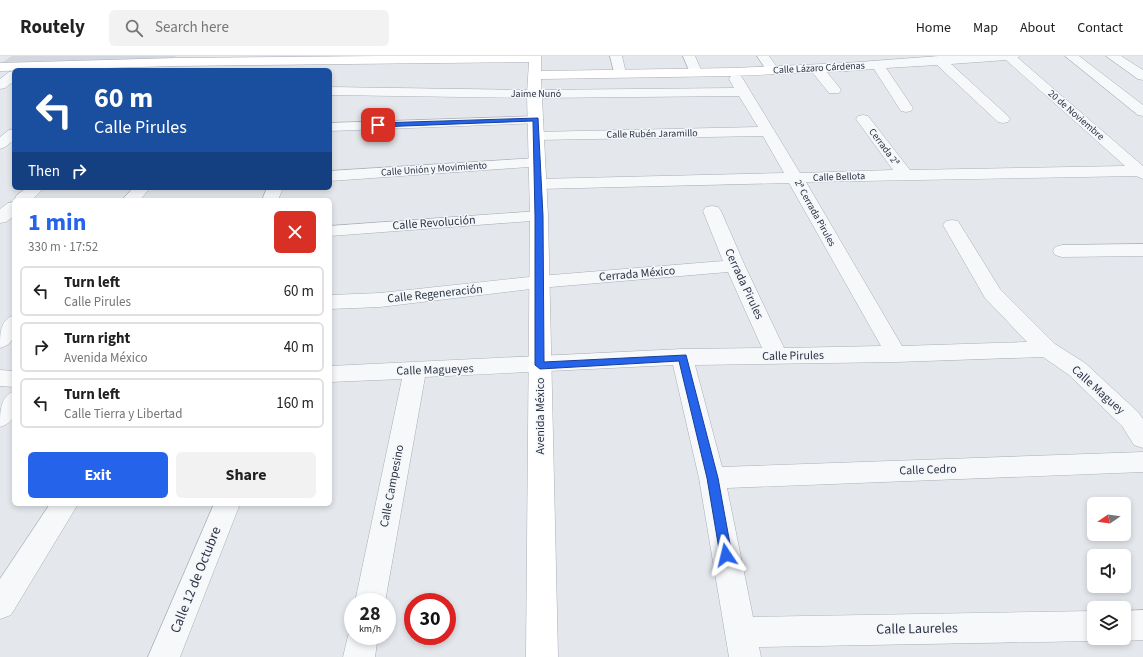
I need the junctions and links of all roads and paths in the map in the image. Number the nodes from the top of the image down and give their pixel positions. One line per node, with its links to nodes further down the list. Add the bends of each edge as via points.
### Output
1 (616, 56): 21 (street)
2 (688, 56): 19 (street)
3 (763, 56): 18 (street)
4 (832, 56): 15 (street)
5 (1010, 56): 6 (street, Calle Lázaro Cárdenas); 10 (street, Calle Lázaro Cárdenas); 38 (street, 20 de Noviembre)
6 (1013, 56)
7 (1071, 56): 29 (street)
8 (1112, 56): 23 (street)
9 (179, 59): 13 (street, Calle Lázaro Cárdenas); 17 (street, Calle Lázaro Cárdenas)
10 (939, 60): 11 (street, Calle Lázaro Cárdenas); 31 (street)
11 (878, 65): 15 (street, Calle Lázaro Cárdenas); 28 (street)
12 (0, 67): 14 (street, Calle Lázaro Cárdenas)
13 (90, 67): 14 (street, Calle Lázaro Cárdenas)
14 (23, 68)
15 (846, 68): 16 (street, Calle Lázaro Cárdenas)
16 (817, 69): 18 (street, Calle Lázaro Cárdenas); 25 (street)
17 (535, 71): 21 (street, Calle Lázaro Cárdenas); 26 (street, Jaime Nunó); 27 (street, Jaime Nunó); 33 (street, Avenida México)
18 (774, 71): 20 (street, Calle Lázaro Cárdenas)
19 (696, 72): 20 (street, Calle Lázaro Cárdenas); 21 (street, Calle Lázaro Cárdenas)
20 (733, 72): 27 (street, 2ª Cerrada Pirules)
21 (620, 73)
22 (12, 76): 24 (street)
23 (1143, 76)
24 (0, 85)
25 (834, 90)
26 (332, 91)
27 (743, 92): 34 (street, 2ª Cerrada Pirules)
28 (906, 108)
29 (1143, 112)
30 (864, 119): 39 (street, Cerrada 2ª)
31 (1003, 119)
32 (332, 126): 33 (street, Calle Rubén Jaramillo)
33 (536, 128): 34 (street, Calle Rubén Jaramillo); 37 (street, Avenida México)
34 (768, 131): 41 (street, 2ª Cerrada Pirules)
35 (12, 135): 36 (street)
36 (0, 144)
37 (537, 163): 40 (street, Calle Unión y Movimiento); 42 (street, Avenida México)
38 (1141, 172): 39 (street, Calle Bellota)
39 (906, 175): 41 (street, Calle Bellota)
40 (332, 176)
41 (796, 178): 42 (street, Calle Bellota); 62 (street, 2ª Cerrada Pirules)
42 (538, 184): 49 (street, Avenida México)
43 (34, 190): 45 (street)
44 (140, 190): 46 (street)
45 (24, 198)
46 (132, 198)
47 (12, 208): 50 (street)
48 (712, 211): 56 (street, Cerrada Pirules)
49 (539, 216): 53 (street, Calle Revolución); 57 (street, Avenida México)
50 (0, 219): 51 (street)
51 (12, 221)
52 (952, 225): 61 (street, Calle Maguey, via 992,293)
53 (332, 231)
54 (1143, 250): 55 (street)
55 (1062, 251)
56 (735, 266): 57 (street, Cerrada México); 63 (street, Cerrada Pirules)
57 (539, 282): 58 (street, Calle Regeneración, via 380,300); 65 (street, Avenida México)
58 (332, 302)
59 (12, 325): 60 (street)
60 (0, 341)
61 (1047, 349): 62 (street, Calle Pirules); 72 (street, Calle Maguey, via 1076,369 1130,419)
62 (896, 354): 63 (street, Calle Pirules)
63 (777, 356): 64 (street, Calle Pirules)
64 (682, 357): 65 (street, Calle Pirules); 74 (street)
65 (540, 365): 66 (street, Calle Magueyes); 86 (street, Avenida México)
66 (415, 371): 67 (street, Calle Magueyes); 77 (street, Calle Campesino)
67 (332, 374)
68 (0, 378): 69 (street)
69 (12, 378)
70 (12, 403): 71 (street)
71 (0, 418)
72 (1143, 438)
73 (1143, 462): 74 (street, Calle Cedro)
74 (712, 478): 82 (street)
75 (64, 506): 78 (street)
76 (226, 506): 84 (street, Calle 12 de Octubre)
77 (372, 593)
78 (0, 605)
79 (1087, 626): 82 (street, Calle Laureles)
80 (1131, 626): 81 (street)
81 (1143, 626)
82 (742, 644)
83 (361, 645): 85 (street)
84 (164, 657)
85 (359, 657)
86 (542, 657)

